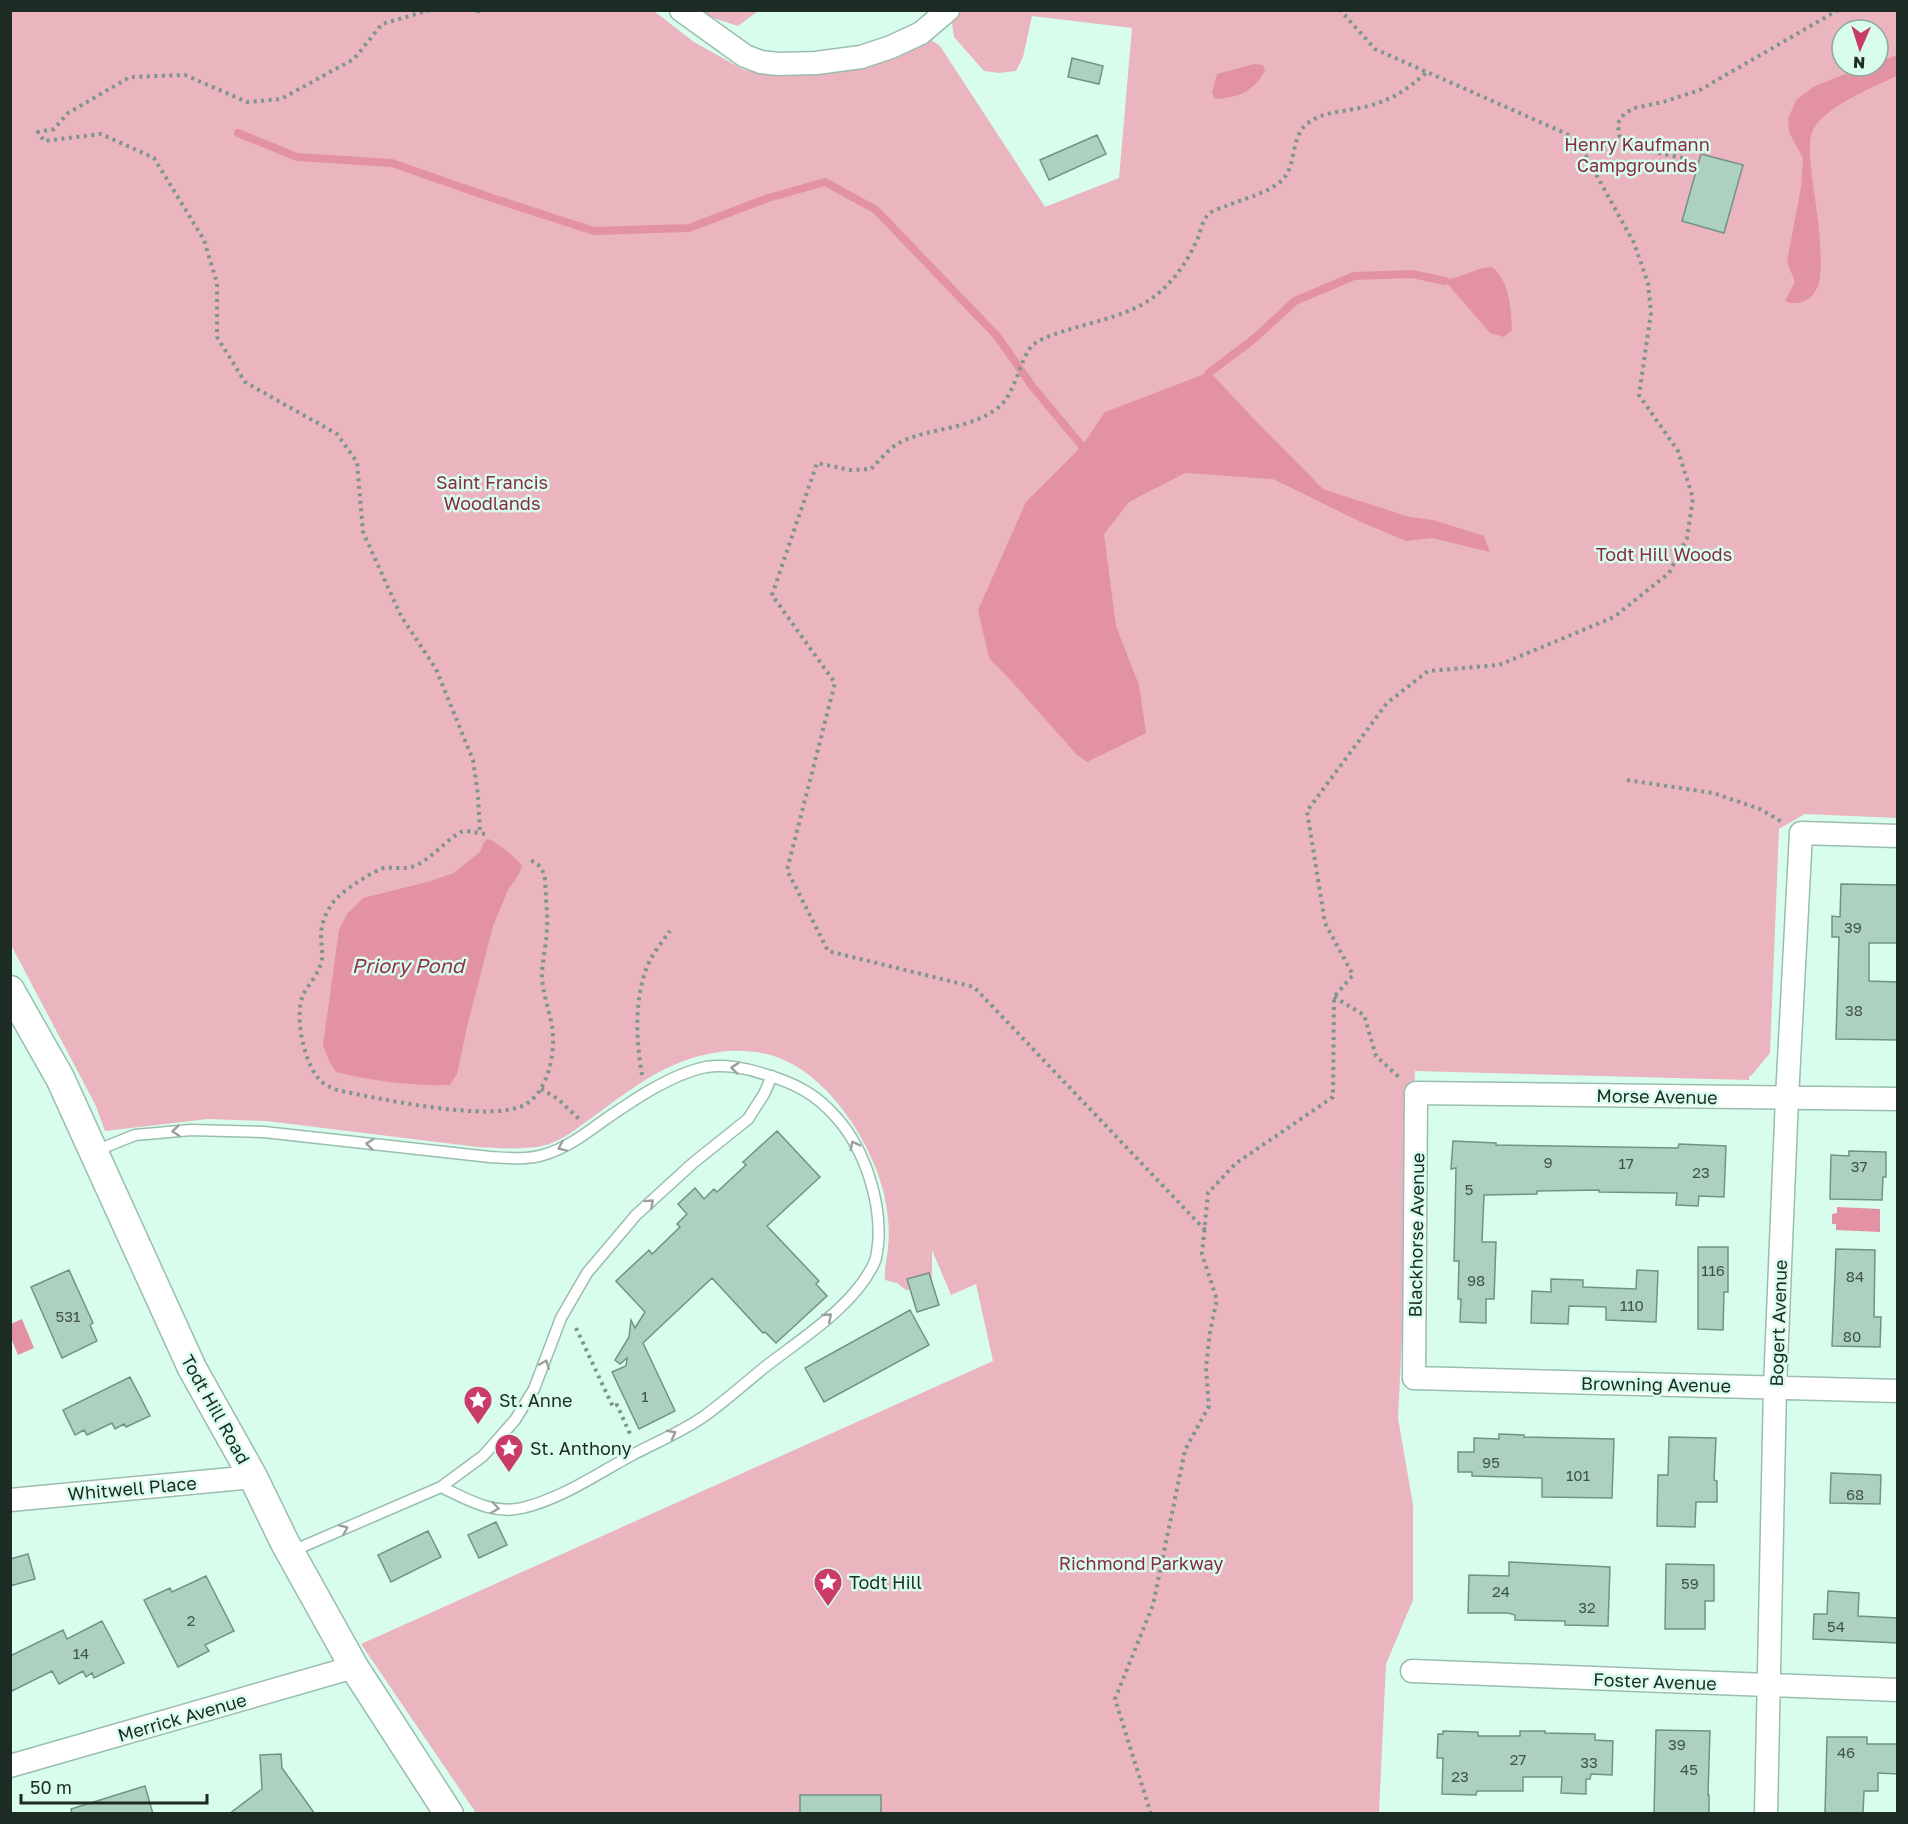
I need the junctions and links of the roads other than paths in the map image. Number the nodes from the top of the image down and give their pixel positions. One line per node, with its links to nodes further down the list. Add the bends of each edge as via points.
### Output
1 (681, 10): 2 (street, via 745,56 778,64 861,57 921,33)
2 (948, 10)
3 (1898, 836): 7 (street, Bogert Avenue, via 1801,833)
4 (10, 990): 9 (street, Todt Hill Road, via 60,1078)
5 (771, 1076): 9 (lane, one-way to 9, via 730,1067 706,1067 645,1093 570,1144 542,1156 519,1159 264,1132 191,1130 135,1135); 14 (lane, one-way to 5, via 483,1456 515,1420 534,1389 561,1318 587,1273 636,1215 748,1119); 14 (lane, one-way to 5, via 491,1509 522,1508 558,1495 702,1418 829,1318 857,1291 876,1259 879,1236 870,1177 851,1137 823,1102 792,1082)
6 (1416, 1093): 7 (street, Morse Avenue); 10 (street, Blackhorse Avenue)
7 (1787, 1098): 8 (street, Morse Avenue); 11 (street, Bogert Avenue)
8 (1898, 1099)
9 (94, 1151): 13 (street, Todt Hill Road, via 192,1368)
10 (1414, 1378): 11 (street, Browning Avenue)
11 (1775, 1387): 12 (street, Browning Avenue); 19 (street, Bogert Avenue)
12 (1898, 1391)
13 (253, 1477): 15 (street, Whitwell Place); 16 (street, Todt Hill Road)
14 (441, 1487): 16 (lane, one-way to 14)
15 (10, 1500)
16 (290, 1552): 17 (street, Todt Hill Road)
17 (354, 1667): 21 (street, Merrick Avenue); 22 (street, Todt Hill Road)
18 (1412, 1671): 19 (street, Foster Avenue)
19 (1769, 1686): 20 (street, Foster Avenue); 23 (street, Bogert Avenue)
20 (1898, 1690)
21 (10, 1766)
22 (449, 1814)
23 (1766, 1814)

